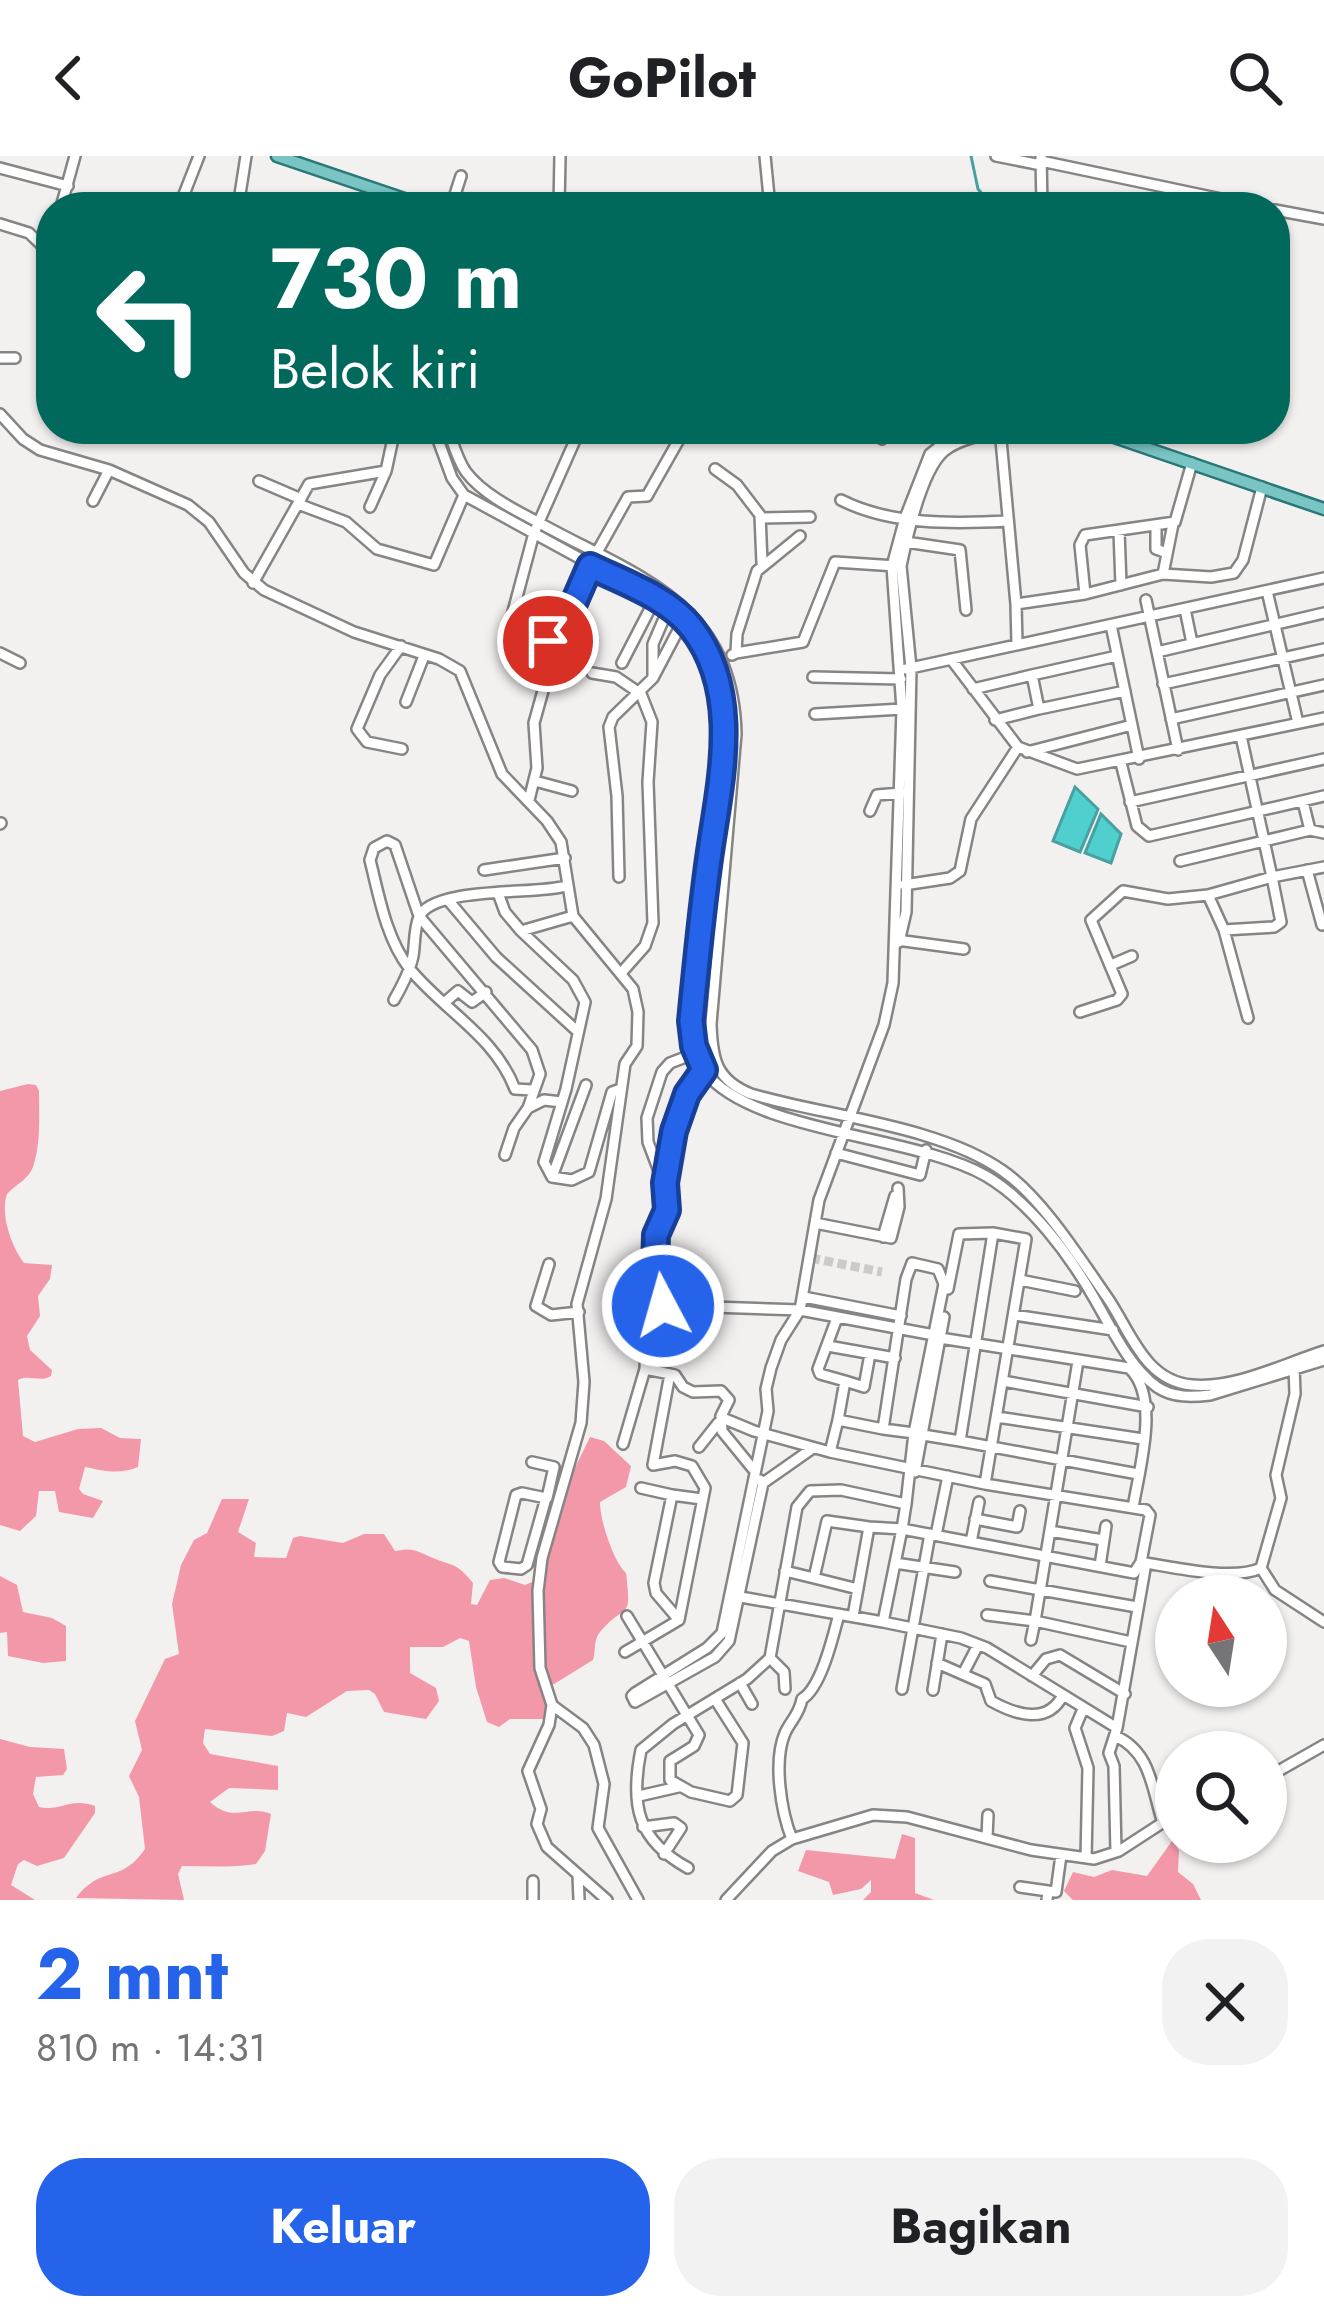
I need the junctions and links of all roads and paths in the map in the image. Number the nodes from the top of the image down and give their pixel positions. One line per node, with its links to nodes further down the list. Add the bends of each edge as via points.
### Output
1 (75, 156): 11 (street)
2 (199, 156): 13 (street)
3 (246, 156): 14 (street)
4 (277, 156): 15 (main road)
5 (560, 156): 17 (street)
6 (765, 156): 18 (street)
7 (996, 156): 8 (street)
8 (1041, 160): 19 (street); 20 (street)
9 (0, 168): 11 (street)
10 (461, 176): 16 (street)
11 (68, 186): 12 (street)
12 (66, 192)
13 (184, 192)
14 (240, 192)
15 (369, 192)
16 (456, 192)
17 (559, 192)
18 (769, 192)
19 (1042, 192)
20 (1189, 192)
21 (1290, 213): 22 (street)
22 (1324, 219)
23 (0, 224): 24 (street)
24 (36, 238)
25 (0, 358): 26 (street)
26 (14, 358)
27 (0, 414): 39 (street, via 40,450)
28 (392, 444): 40 (street)
29 (440, 444): 43 (street)
30 (454, 444): 55 (street, via 474,481)
31 (573, 444): 55 (street)
32 (676, 444): 60 (street, via 646,496 628,497)
33 (943, 444): 51 (street, via 930,454)
34 (962, 444): 51 (street, via 943,452)
35 (1000, 444): 52 (street)
36 (1135, 444): 37 (main road)
37 (1192, 463): 42 (main road); 53 (street)
38 (715, 469): 49 (street)
39 (110, 470): 45 (street); 65 (street, via 201,514)
40 (386, 471): 46 (street, via 315,481); 47 (street)
41 (259, 481): 46 (street)
42 (1262, 487): 48 (main road); 63 (street, via 1234,573)
43 (464, 495): 46 (street, via 434,565 377,549 346,522); 55 (street)
44 (841, 500): 51 (street)
45 (93, 501)
46 (299, 502): 65 (street)
47 (370, 507)
48 (1324, 509)
49 (760, 518): 50 (street); 61 (street)
50 (810, 518)
51 (908, 519): 52 (street); 58 (street); 62 (street)
52 (1008, 521): 71 (street)
53 (1173, 524): 54 (street); 59 (street)
54 (1156, 527): 56 (street); 59 (street, via 1156,549)
55 (536, 528): 60 (street); 80 (street, via 510,625)
56 (1119, 531): 66 (street); 68 (street, via 1082,538)
57 (800, 536): 61 (street)
58 (906, 542): 62 (street); 73 (street, via 960,550)
59 (1167, 553): 63 (street)
60 (593, 560): 69 (street); 80 (street); 92 (street, via 674,597 704,626)
61 (762, 563): 87 (street)
62 (897, 566): 87 (street, via 835,562 803,642); 95 (street)
63 (1162, 574): 66 (street)
64 (1324, 578): 67 (street)
65 (253, 583): 83 (street)
66 (1121, 585): 68 (street)
67 (1267, 591): 74 (street); 78 (street)
68 (1085, 594): 71 (street)
69 (655, 599): 72 (street); 94 (street)
70 (1146, 600): 76 (street)
71 (1016, 604): 82 (street)
72 (669, 608): 77 (street); 98 (street, via 652,650)
73 (966, 610)
74 (1185, 610): 76 (street); 81 (street)
75 (1324, 613): 78 (street)
76 (1149, 617): 79 (street); 85 (street)
77 (684, 619): 92 (street); 98 (street)
78 (1274, 624): 81 (street); 90 (street)
79 (1111, 625): 82 (street); 89 (street)
80 (556, 644): 123 (street, via 534,723)
81 (1192, 644): 85 (street)
82 (1017, 645): 91 (street)
83 (401, 646): 88 (street); 116 (street, via 356,729 364,741)
84 (1324, 649): 90 (street)
85 (1156, 652): 100 (street)
86 (0, 653): 93 (street)
87 (736, 653): 92 (street)
88 (424, 656): 106 (street); 127 (street, via 460,671 502,774)
89 (1117, 656): 97 (street); 103 (street)
90 (1282, 657): 100 (street); 104 (street)
91 (951, 659): 95 (street); 102 (street)
92 (717, 661): 156 (street, via 730,744)
93 (20, 663)
94 (622, 663)
95 (904, 672): 99 (street); 108 (street); 132 (street)
96 (592, 673): 105 (street)
97 (1033, 675): 102 (street); 107 (street)
98 (653, 677): 105 (street)
99 (813, 677)
100 (1163, 684): 110 (street)
101 (1324, 685): 104 (street)
102 (974, 689): 112 (street)
103 (1125, 692): 107 (street); 114 (street)
104 (1290, 693): 110 (street); 113 (street)
105 (641, 694): 141 (street, via 609,728); 161 (street, via 652,722 655,907 645,946)
106 (406, 702)
107 (1040, 709): 112 (street)
108 (902, 710): 109 (street); 125 (street)
109 (815, 714)
110 (1171, 718): 118 (street)
111 (1324, 718): 113 (street)
112 (994, 720): 117 (street)
113 (1298, 723): 115 (street)
114 (1132, 725): 117 (street); 119 (street)
115 (1241, 736): 118 (street); 122 (street)
116 (402, 749)
117 (1022, 749): 121 (street, via 1077,769); 144 (street, via 971,819 960,871)
118 (1178, 750): 119 (street)
119 (1139, 759): 121 (street)
120 (1324, 759): 122 (street)
121 (1121, 763): 128 (street)
122 (1250, 776): 128 (street); 131 (street)
123 (535, 781): 124 (street); 127 (street)
124 (572, 791)
125 (901, 793): 130 (street, via 877,795); 132 (street)
126 (1324, 796): 129 (street)
127 (529, 800): 136 (street)
128 (1130, 802): 131 (street, via 1149,836)
129 (1303, 802): 131 (street); 133 (street)
130 (870, 811)
131 (1258, 812): 135 (street)
132 (904, 830): 144 (street)
133 (1310, 830): 134 (street); 135 (street)
134 (1324, 832)
135 (1264, 842): 137 (street); 142 (street)
136 (565, 858): 140 (street); 143 (street)
137 (1180, 861)
138 (1324, 867): 139 (street)
139 (1307, 870): 142 (street); 148 (street)
140 (484, 871)
141 (619, 877)
142 (1272, 877): 146 (street); 152 (street, via 1279,925)
143 (566, 886): 145 (street); 150 (street)
144 (903, 886): 154 (street)
145 (498, 893): 147 (street); 153 (street)
146 (1208, 895): 152 (street); 158 (street, via 1118,894 1091,919)
147 (448, 900): 149 (street); 168 (street)
148 (1320, 904): 151 (street)
149 (419, 916): 159 (street); 159 (street, via 395,845 374,848 384,915); 163 (street)
150 (573, 916): 153 (street); 161 (street)
151 (1322, 925)
152 (1224, 930): 167 (street)
153 (521, 931): 168 (street, via 580,990 585,1006)
154 (898, 942): 155 (street); 176 (street, via 890,1003)
155 (964, 949)
156 (708, 950): 160 (street); 162 (street)
157 (1132, 956): 158 (street)
158 (1111, 965): 166 (street, via 1121,997)
159 (410, 968): 164 (street); 165 (street)
160 (697, 971): 162 (street); 169 (street)
161 (622, 972): 172 (street, via 638,1021)
162 (714, 974): 176 (street, via 712,1052 724,1079)
163 (486, 992): 165 (street, via 470,1002 458,991); 173 (street, via 535,1055 540,1074)
164 (394, 1000)
165 (444, 1003): 173 (street, via 493,1048 515,1089)
166 (1080, 1012)
167 (1248, 1018)
168 (576, 1030): 174 (street)
169 (696, 1053): 170 (street); 181 (street, via 665,1068 650,1102 648,1142)
170 (704, 1070): 176 (street, via 749,1104); 181 (street, via 680,1111)
171 (586, 1085): 180 (street)
172 (621, 1089): 180 (street, via 612,1092 589,1172); 194 (street, via 606,1199)
173 (532, 1090): 175 (street)
174 (562, 1102): 175 (street); 180 (street, via 544,1162)
175 (528, 1108): 179 (street)
176 (847, 1126): 177 (street); 178 (street)
177 (927, 1146): 178 (street, via 920,1174); 183 (street, via 1003,1187); 208 (street, via 976,1155 1023,1186 1140,1352 1170,1380 1228,1382)
178 (836, 1153): 182 (street)
179 (505, 1155)
180 (552, 1177)
181 (665, 1183): 192 (street)
182 (814, 1222): 185 (street); 190 (street)
183 (1042, 1228): 186 (street); 198 (street)
184 (993, 1233): 186 (street); 199 (street, via 958,1236); 200 (street)
185 (883, 1237)
186 (1026, 1239): 188 (street)
187 (549, 1264): 194 (street, via 536,1306 551,1315)
188 (1020, 1280): 189 (street); 195 (street)
189 (1075, 1292)
190 (804, 1297): 191 (street); 193 (street)
191 (821, 1301): 196 (street); 197 (street)
192 (654, 1304): 193 (street); 209 (street, via 647,1310)
193 (800, 1310): 196 (street); 222 (street, via 771,1368)
194 (578, 1312): 242 (street, via 584,1403)
195 (1014, 1315): 198 (street); 202 (street)
196 (832, 1317): 197 (street); 201 (street)
197 (901, 1322): 199 (street); 199 (street, via 912,1262 938,1269 944,1283); 205 (street)
198 (1113, 1330): 208 (street, via 1149,1381 1172,1394 1210,1395)
199 (937, 1337): 200 (street); 223 (street)
200 (974, 1342): 202 (street); 225 (street)
201 (828, 1346): 204 (street); 211 (street, via 818,1372)
202 (1008, 1346): 206 (street); 212 (street)
203 (1324, 1351): 208 (street)
204 (870, 1354): 205 (street); 213 (street)
205 (895, 1358): 214 (street)
206 (1078, 1360): 215 (street); 216 (street, via 1129,1368)
207 (1324, 1360): 208 (street)
208 (1294, 1365): 263 (street, via 1276,1475 1281,1498)
209 (645, 1369): 210 (street); 226 (street)
210 (670, 1374): 218 (street, via 693,1392 714,1388 728,1396); 243 (street, via 653,1465 692,1466 704,1483)
211 (845, 1381): 213 (street); 219 (street)
212 (1003, 1381): 215 (street); 217 (street)
213 (864, 1387): 214 (street)
214 (890, 1391): 221 (street)
215 (1073, 1394): 216 (street); 220 (street)
216 (1148, 1406): 224 (street)
217 (997, 1417): 220 (street); 228 (street)
218 (720, 1419): 222 (street); 227 (street); 233 (street)
219 (838, 1420): 221 (street); 230 (street)
220 (1067, 1427): 224 (street); 231 (street)
221 (883, 1429): 223 (street)
222 (762, 1432): 229 (street); 233 (street)
223 (918, 1434): 225 (street); 234 (street)
224 (1143, 1439): 235 (street)
225 (960, 1441): 228 (street)
226 (623, 1444)
227 (699, 1447)
228 (992, 1447): 231 (street); 238 (street)
229 (813, 1448): 230 (street); 237 (street)
230 (830, 1452): 234 (street)
231 (1061, 1460): 235 (street); 241 (street)
232 (532, 1462): 242 (street, via 554,1467)
233 (753, 1470): 237 (street); 270 (street)
234 (912, 1471): 236 (street); 245 (street)
235 (1138, 1474): 246 (street)
236 (948, 1476): 238 (street); 254 (street)
237 (763, 1483): 270 (street)
238 (986, 1484): 241 (street)
239 (641, 1488): 240 (street)
240 (672, 1495): 243 (street); 277 (street, via 654,1583)
241 (1056, 1496): 246 (street); 253 (street)
242 (552, 1499): 242 (street, via 516,1495 502,1567 527,1565); 301 (street, via 538,1592 540,1669)
243 (702, 1499): 277 (street)
244 (979, 1502): 248 (street)
245 (906, 1504): 252 (street); 264 (street, via 810,1491 796,1507)
246 (1132, 1508): 259 (street, via 1150,1515)
247 (1020, 1511): 251 (street)
248 (975, 1519): 251 (street); 256 (street)
249 (1106, 1526): 255 (street)
250 (869, 1527): 252 (street); 266 (street, via 827,1521); 268 (street)
251 (1017, 1527): 257 (street)
252 (902, 1529): 254 (street); 260 (street)
253 (1050, 1531): 255 (street); 258 (street)
254 (933, 1534): 256 (street); 262 (street)
255 (1103, 1540): 261 (street)
256 (971, 1542): 257 (street)
257 (1012, 1550): 258 (street)
258 (1045, 1556): 261 (street); 269 (street)
259 (1143, 1562): 261 (street, via 1134,1573); 263 (street, via 1196,1571); 272 (street)
260 (895, 1563): 262 (street); 279 (street)
261 (1100, 1566)
262 (923, 1568): 265 (street); 281 (street)
263 (1261, 1568): 280 (street, via 1274,1590)
264 (785, 1571): 266 (street); 271 (street)
265 (955, 1573)
266 (814, 1578): 268 (street)
267 (990, 1581): 269 (street)
268 (858, 1589): 276 (street)
269 (1040, 1589): 272 (street); 278 (street)
270 (736, 1596): 271 (street); 292 (street, via 736,1624 724,1648)
271 (780, 1604): 273 (street); 288 (street)
272 (1137, 1607): 285 (street)
273 (839, 1614): 276 (street); 314 (street, via 826,1665 782,1741 781,1804)
274 (987, 1615): 278 (street)
275 (627, 1616): 284 (street)
276 (853, 1616): 279 (street)
277 (679, 1620): 284 (street)
278 (1035, 1621): 283 (street); 285 (street)
279 (883, 1622): 281 (street)
280 (1324, 1622)
281 (912, 1628): 282 (street); 295 (street)
282 (943, 1634): 286 (street); 289 (street)
283 (1031, 1640)
284 (644, 1642): 287 (street); 292 (street)
285 (1130, 1642): 297 (street)
286 (978, 1645): 290 (street); 291 (street)
287 (625, 1652)
288 (770, 1658): 293 (street); 294 (street, via 787,1677)
289 (937, 1663): 290 (street); 296 (street)
290 (964, 1672): 298 (street, via 1007,1710 1048,1714)
291 (1032, 1676): 297 (street, via 1060,1655); 298 (street)
292 (665, 1680): 303 (street)
293 (740, 1683): 299 (street); 300 (street)
294 (785, 1689)
295 (902, 1689)
296 (933, 1690)
297 (1125, 1694): 304 (street)
298 (1063, 1695): 302 (street)
299 (715, 1699): 303 (street); 307 (street, via 742,1743 737,1795 728,1802)
300 (752, 1704)
301 (552, 1705): 321 (street, via 528,1771 547,1847); 328 (street, via 594,1745 604,1784 598,1828)
302 (1083, 1709): 304 (street); 319 (street, via 1075,1728 1088,1768)
303 (687, 1714): 307 (street, via 700,1741 670,1762); 308 (street, via 641,1750)
304 (1116, 1732): 309 (street, via 1144,1759); 315 (street, via 1109,1753)
305 (1324, 1745): 306 (street)
306 (1287, 1766)
307 (678, 1787): 308 (street)
308 (639, 1796): 312 (street)
309 (1155, 1796)
310 (988, 1815): 313 (street)
311 (1155, 1825): 315 (street)
312 (643, 1827): 316 (street); 316 (street, via 680,1828)
313 (987, 1837): 314 (street, via 884,1813); 318 (street)
314 (792, 1839): 329 (street)
315 (1116, 1852): 319 (street)
316 (664, 1854): 320 (street)
317 (1025, 1855): 318 (street)
318 (1061, 1858): 319 (street); 324 (street, via 1056,1892)
319 (1086, 1858)
320 (688, 1868)
321 (578, 1875): 326 (street); 327 (street)
322 (533, 1881): 325 (street)
323 (1020, 1887): 324 (street)
324 (1047, 1895)
325 (533, 1900)
326 (579, 1900)
327 (607, 1900)
328 (638, 1900)
329 (726, 1900)

